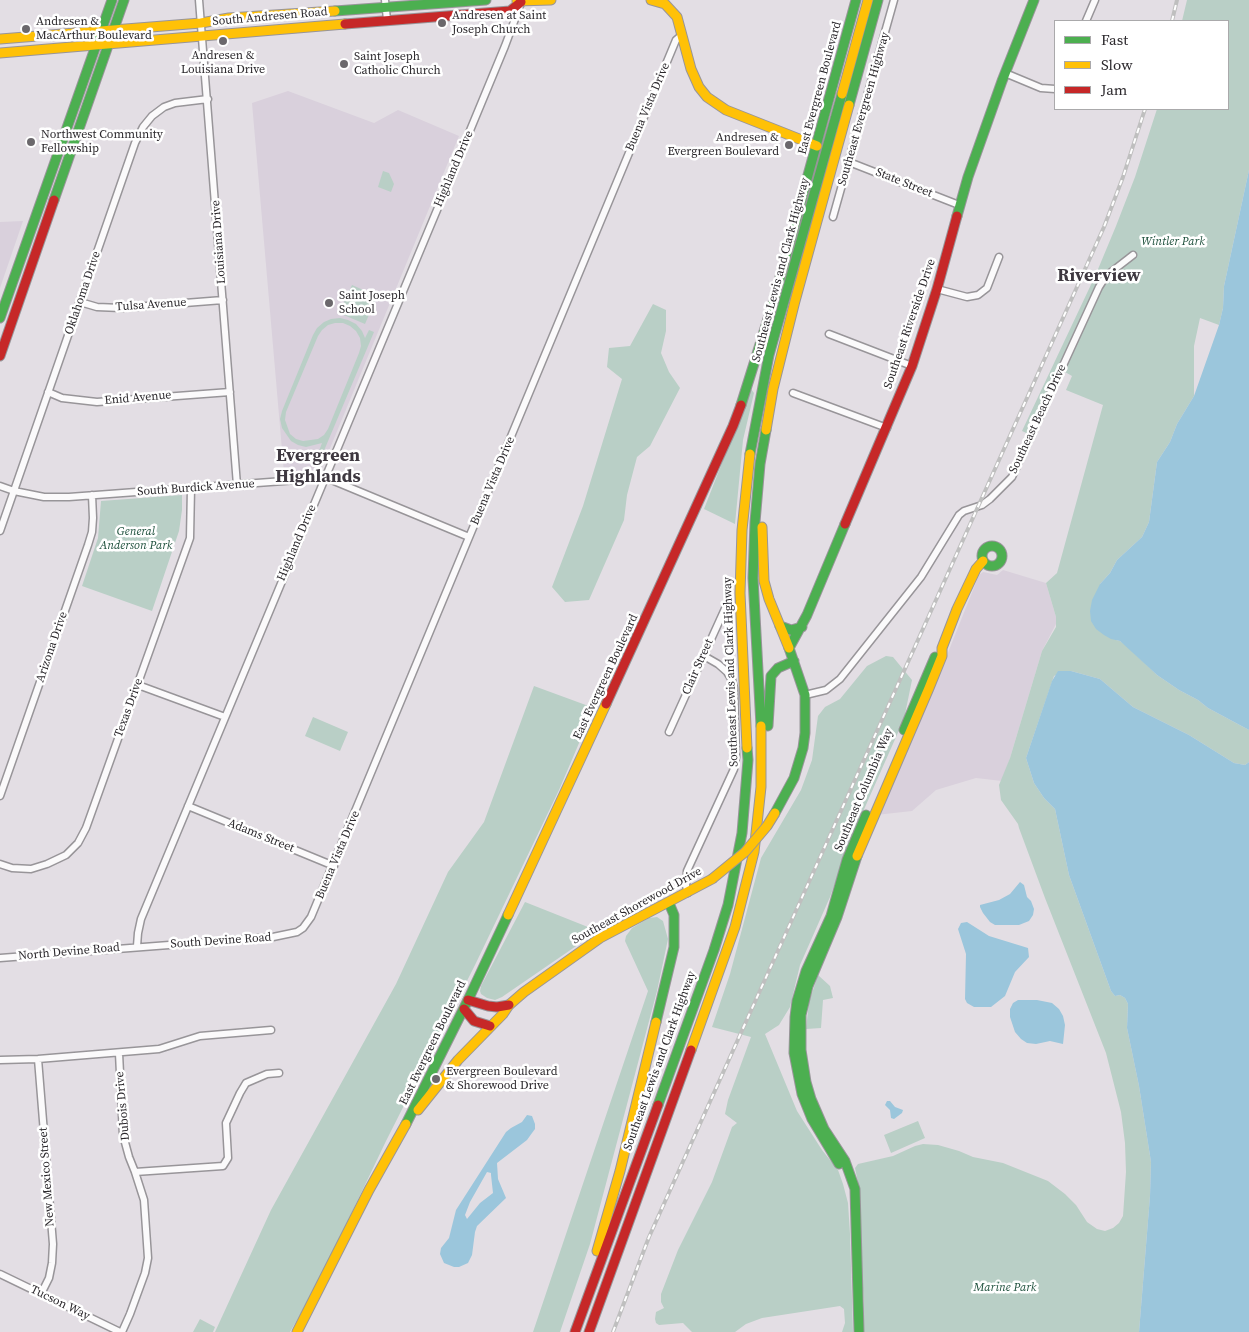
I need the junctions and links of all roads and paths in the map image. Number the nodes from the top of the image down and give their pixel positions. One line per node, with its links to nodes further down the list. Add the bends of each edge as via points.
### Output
1 (112, 0): 19 (main road)
2 (124, 0): 18 (main road)
3 (199, 0): 17 (street, Louisiana Drive)
4 (486, 0): 14 (main road, South Andresen Road)
5 (551, 0): 13 (main road, South Andresen Road)
6 (651, 0): 20 (main road, via 672,10)
7 (856, 0): 29 (main road, East Evergreen Boulevard)
8 (868, 0): 90 (main road, Southeast Lewis and Clark Highway, via 769,355 751,444 742,530 740,593 748,760 742,833 728,906)
9 (878, 0): 46 (main road, Southeast Lewis and Clark Highway, via 795,301 773,389)
10 (894, 0): 30 (street, Southeast Evergreen Highway)
11 (1034, 0): 26 (main road, Southeast Riverside Drive)
12 (1095, 0): 16 (street)
13 (518, 1): 15 (main road, South Andresen Road, via 510,11); 47 (street, Highland Drive, via 506,46)
14 (386, 4): 15 (street); 17 (main road, South Andresen Road)
15 (387, 20): 21 (main road, South Andresen Road)
16 (1086, 20)
17 (202, 23): 18 (main road, South Andresen Road); 21 (street, Louisiana Drive)
18 (114, 30): 19 (main road, South Andresen Road); 23 (main road)
19 (100, 31): 22 (main road, South Andresen Road); 24 (main road)
20 (682, 35): 29 (main road, via 691,69 707,98 726,110); 54 (street, Buena Vista Drive, via 676,40)
21 (203, 36): 23 (main road, South Andresen Road); 28 (street, Louisiana Drive)
22 (0, 39)
23 (108, 45): 24 (main road, South Andresen Road); 40 (main road)
24 (96, 46): 25 (main road, South Andresen Road); 38 (main road)
25 (0, 53)
26 (1005, 73): 27 (street, via 1041,88); 31 (main road, Southeast Riverside Drive)
27 (1054, 89)
28 (208, 99): 36 (street, Louisiana Drive); 37 (street, Oklahoma Drive, via 164,107 143,127)
29 (817, 146): 76 (main road, East Evergreen Boulevard, via 758,354 733,426)
30 (849, 162): 31 (street, State Street); 32 (street, Southeast Evergreen Highway)
31 (959, 205): 35 (main road, Southeast Riverside Drive)
32 (833, 217)
33 (1133, 255): 63 (street, Southeast Beach Drive, via 1106,276 1099,287 1012,477 982,505 959,515 921,577 840,679 826,690)
34 (999, 257): 35 (street, via 988,284 978,296 966,297)
35 (937, 289): 41 (main road, Southeast Riverside Drive)
36 (223, 300): 37 (street, Tulsa Avenue, via 121,308); 43 (street, Louisiana Drive)
37 (80, 302): 42 (street, Oklahoma Drive)
38 (0, 318)
39 (830, 334): 41 (street)
40 (0, 356)
41 (912, 366): 45 (main road, Southeast Riverside Drive)
42 (48, 392): 43 (street, Enid Avenue, via 62,398 97,402); 51 (street, Oklahoma Drive)
43 (230, 392): 48 (street, Louisiana Drive)
44 (793, 393): 45 (street)
45 (887, 428): 58 (main road, Southeast Riverside Drive)
46 (760, 464): 57 (main road, Southeast Shorewood Drive, via 764,581); 66 (main road, Southeast Lewis and Clark Highway, via 753,578 761,716)
47 (324, 478): 48 (street, South Burdick Avenue); 54 (street, South Burdick Avenue); 64 (street, Highland Drive)
48 (237, 485): 50 (street, South Burdick Avenue)
49 (0, 486): 51 (street, South Burdick Avenue)
50 (191, 488): 52 (street, South Burdick Avenue); 62 (street, Texas Drive, via 190,538)
51 (14, 491): 52 (street, South Burdick Avenue, via 44,497); 53 (street, Oklahoma Drive)
52 (92, 496): 67 (street, Arizona Drive, via 92,532 88,546)
53 (0, 530)
54 (469, 537): 70 (street, Buena Vista Drive)
55 (983, 560): 92 (main road, Southeast Columbia Way, via 973,574 929,688 858,850 837,917 808,986 801,1015 801,1050 811,1099 824,1129 845,1161 855,1189)
56 (728, 602): 60 (street, Clair Street)
57 (780, 626): 58 (main road, via 791,630); 59 (main road, Southeast Shorewood Drive)
58 (802, 627): 59 (main road, Southeast Riverside Drive)
59 (790, 648): 61 (main road, Southeast Shorewood Drive)
60 (704, 656): 65 (street, Clair Street); 71 (street, via 718,664 732,680 736,757 734,769 687,871)
61 (794, 660): 63 (main road, Southeast Shorewood Drive); 66 (main road, via 770,676 768,737)
62 (138, 685): 64 (street); 69 (street, Texas Drive, via 78,843 66,855 32,869)
63 (805, 695): 71 (main road, Southeast Shorewood Drive, bridge, via 803,748 794,778 775,813 745,852 712,879)
64 (225, 717): 68 (street, Highland Drive)
65 (669, 732)
66 (761, 787): 91 (main road, Southeast Lewis and Clark Highway, via 754,852 735,927)
67 (0, 796)
68 (188, 806): 70 (street, Adams Street); 74 (street, Highland Drive, via 141,919)
69 (0, 864)
70 (334, 866): 73 (street, Buena Vista Drive)
71 (688, 893): 72 (main road, Southeast Shorewood Drive)
72 (669, 903): 77 (main road, Southeast Shorewood Drive, via 593,943); 90 (main road, via 675,929 670,967 620,1171)
73 (303, 928): 74 (street, South Devine Road, via 289,935 272,937)
74 (138, 946): 75 (street, North Devine Road)
75 (0, 958)
76 (466, 1005): 77 (main road); 78 (main road, via 474,1021); 84 (main road, East Evergreen Boulevard)
77 (509, 1005): 78 (main road, Southeast Shorewood Drive)
78 (490, 1026): 84 (main road, Southeast Shorewood Drive)
79 (271, 1030): 80 (street, via 200,1036 159,1049)
80 (119, 1053): 81 (street); 85 (street, Dubois Drive, via 123,1136)
81 (38, 1059): 82 (street); 87 (street, New Mexico Street, via 53,1244 49,1278)
82 (0, 1060)
83 (279, 1073): 85 (street, via 267,1074 246,1083 226,1123 228,1158 223,1166)
84 (408, 1121): 89 (main road, East Evergreen Boulevard)
85 (135, 1172): 88 (street, Dubois Drive, via 144,1200 148,1258)
86 (0, 1274): 87 (street, Tucson Way)
87 (41, 1294): 88 (street, Tucson Way)
88 (121, 1332)
89 (297, 1332)
90 (575, 1332)
91 (588, 1332)
92 (859, 1332)

